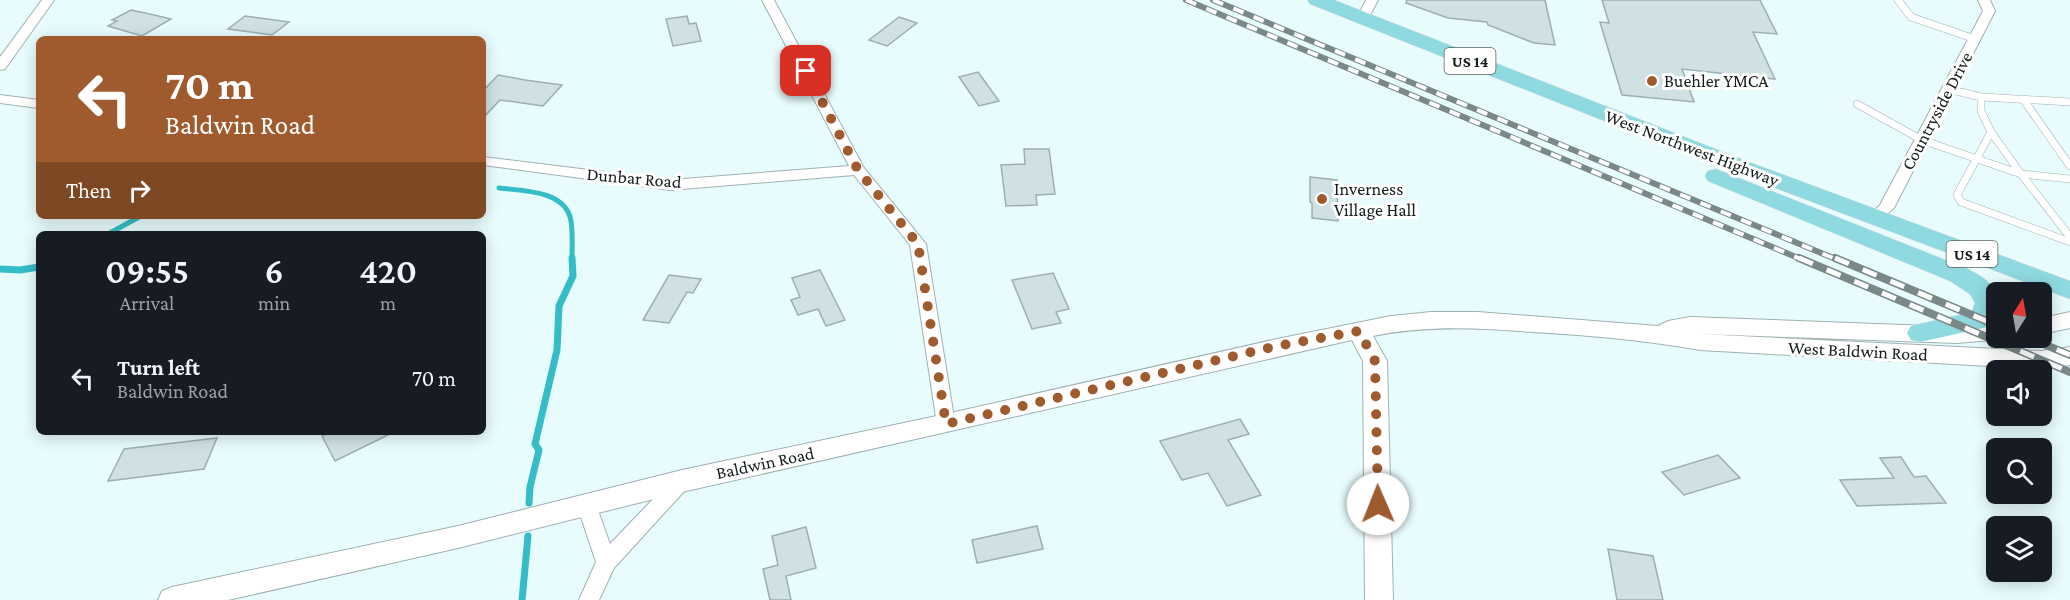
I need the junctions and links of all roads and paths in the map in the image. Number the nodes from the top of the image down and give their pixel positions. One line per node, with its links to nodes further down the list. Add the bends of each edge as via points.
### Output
1 (48, 0): 8 (street)
2 (768, 0): 22 (street)
3 (1317, 0): 6 (main road, West Northwest Highway / US 14)
4 (1898, 0): 7 (lane, via 1911,17)
5 (1984, 0): 7 (street, Countryside Drive, via 1989,11)
6 (1368, 9): 16 (main road, West Northwest Highway / US 14)
7 (1975, 39): 9 (street, Countryside Drive)
8 (0, 66)
9 (1948, 89): 10 (lane); 18 (street, Countryside Drive)
10 (1981, 97): 12 (lane); 17 (lane, via 1981,111)
11 (0, 99): 14 (street)
12 (2023, 99): 13 (lane); 21 (lane)
13 (2070, 102)
14 (36, 104)
15 (1857, 104): 18 (lane)
16 (1623, 122): 25 (main road, West Northwest Highway / US 14); 33 (main road, via 1708,173 1959,275 1980,288 1988,303 1983,319)
17 (1992, 132): 19 (lane); 23 (lane)
18 (1922, 140): 19 (lane); 25 (street, Countryside Drive, via 1886,208)
19 (1976, 159): 23 (lane); 27 (lane, via 1957,195 1961,202)
20 (486, 161): 22 (street, Dunbar Road, via 670,185)
21 (2070, 166)
22 (858, 170): 36 (street, via 918,244)
23 (2021, 174): 24 (lane); 26 (lane)
24 (2070, 179)
25 (1875, 218): 28 (main road, West Northwest Highway / US 14)
26 (2070, 237)
27 (2070, 242)
28 (2070, 290)
29 (2070, 320): 30 (main road)
30 (2052, 324)
31 (1359, 331): 32 (main road, West Baldwin Road, via 1411,322 1478,320); 36 (main road, Baldwin Road, via 1277,346); 42 (main road, via 1375,361)
32 (1647, 332): 33 (main road, West Baldwin Road, via 1690,325); 35 (main road, West Baldwin Road, via 1700,342 1867,352 2041,360)
33 (1920, 333): 34 (main road, West Baldwin Road)
34 (1986, 333)
35 (2070, 356)
36 (946, 424): 37 (main road, Baldwin Road)
37 (682, 481): 38 (main road, Baldwin Road); 39 (street)
38 (586, 505): 39 (street); 40 (main road, Baldwin Road)
39 (606, 562): 41 (street)
40 (172, 600)
41 (590, 600)
42 (1379, 600)

